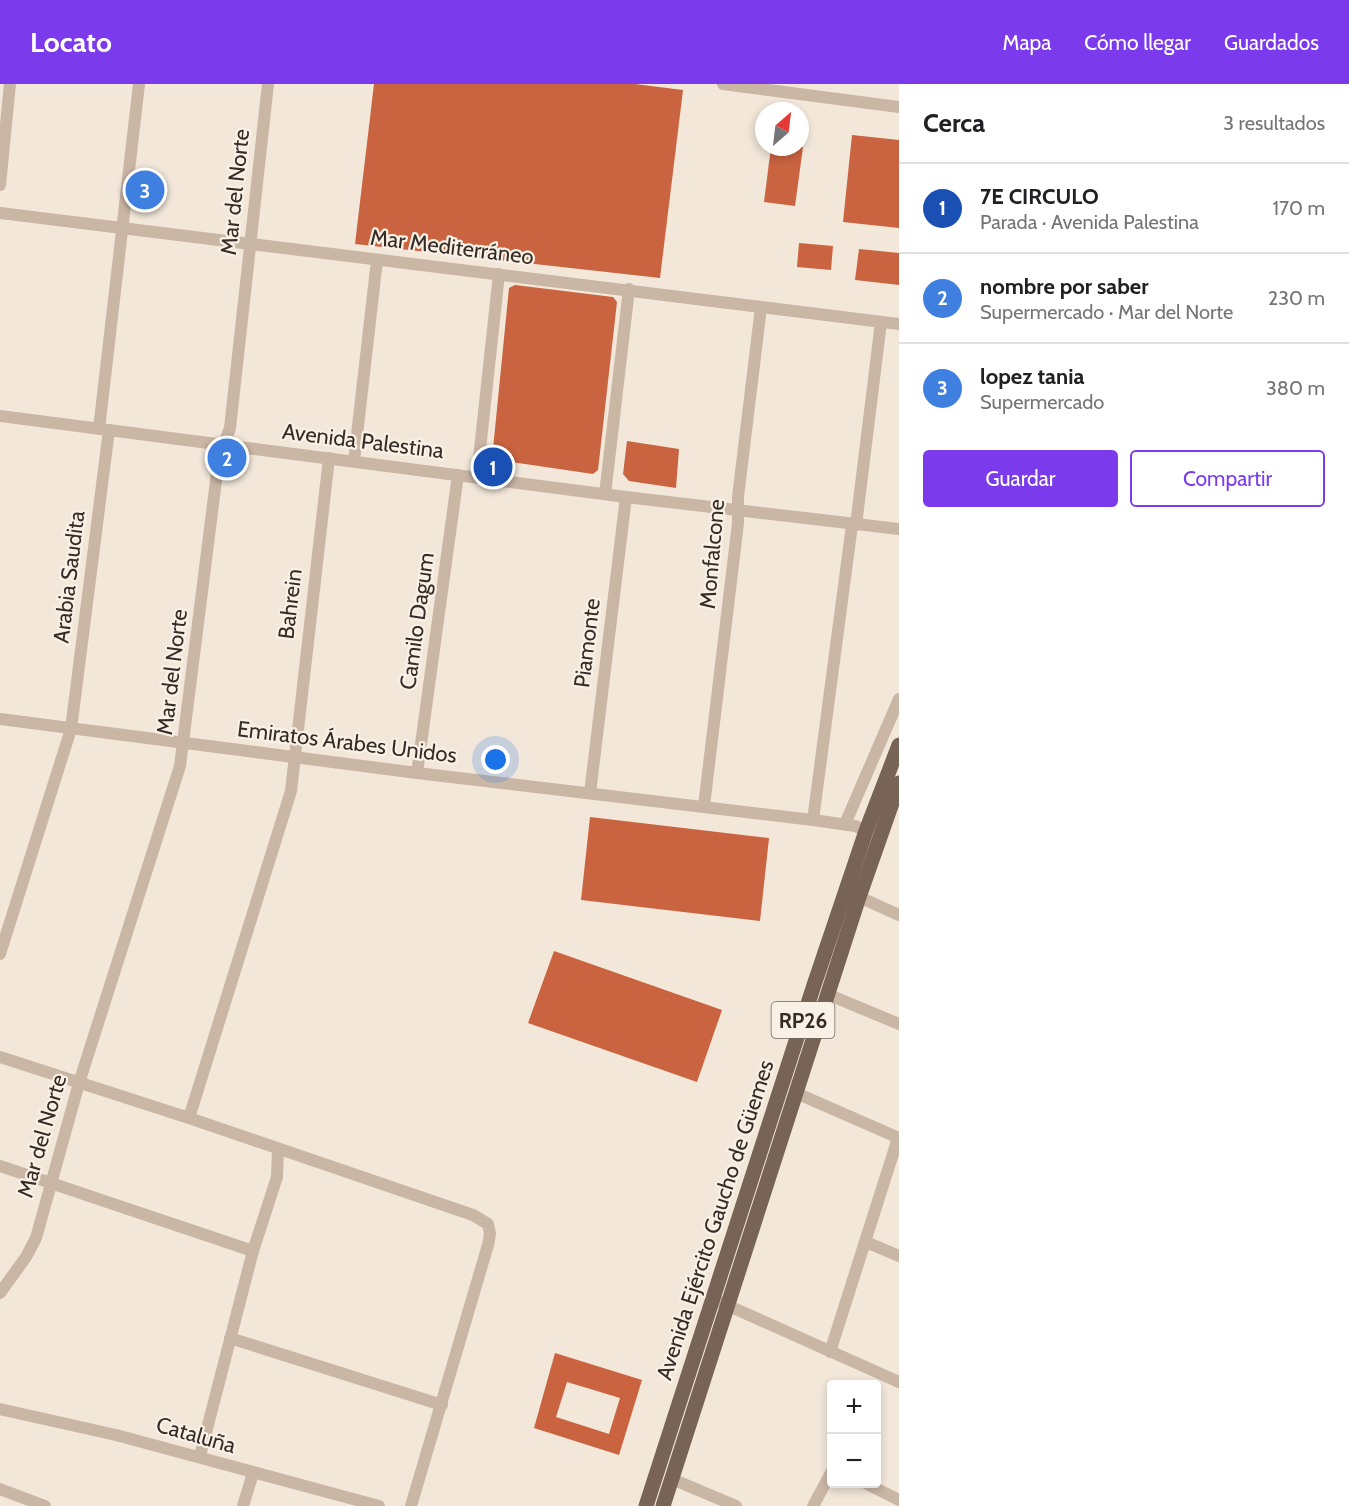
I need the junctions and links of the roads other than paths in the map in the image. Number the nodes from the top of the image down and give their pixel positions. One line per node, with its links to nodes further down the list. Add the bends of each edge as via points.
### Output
1 (10, 84): 6 (street)
2 (139, 84): 8 (street, Arabia Saudita)
3 (268, 84): 9 (street, Mar del Norte)
4 (723, 84): 5 (street)
5 (899, 107)
6 (0, 185)
7 (0, 213): 8 (street, Mar Mediterráneo)
8 (121, 227): 9 (street, Mar Mediterráneo); 17 (street, Arabia Saudita)
9 (250, 244): 10 (street, Mar Mediterráneo); 18 (street, Mar del Norte, via 230,428)
10 (377, 260): 11 (street, Mar Mediterráneo); 20 (street)
11 (499, 274): 12 (street, Mar Mediterráneo); 22 (street)
12 (629, 290): 13 (street, Mar Mediterráneo); 23 (street)
13 (761, 307): 14 (street, Mar Mediterráneo); 25 (street, Monfalcone, via 738,497)
14 (881, 322): 15 (street, Mar Mediterráneo); 26 (street)
15 (899, 324)
16 (0, 416): 17 (street, Avenida Palestina)
17 (104, 429): 18 (street, Avenida Palestina); 30 (street, Arabia Saudita)
18 (224, 444): 19 (street, Avenida Palestina); 31 (street, Mar del Norte, via 219,457)
19 (329, 458): 20 (street, Avenida Palestina); 33 (street, Bahrein)
20 (354, 461): 21 (street, Avenida Palestina)
21 (458, 475): 22 (street, Avenida Palestina); 34 (street, Camilo Dagum)
22 (477, 477): 23 (street, Avenida Palestina)
23 (605, 494): 24 (street, Avenida Palestina)
24 (626, 498): 25 (street, Avenida Palestina); 36 (street, Piamonte)
25 (740, 511): 26 (street, Avenida Palestina); 37 (street, Monfalcone)
26 (854, 525): 27 (street, Avenida Palestina); 38 (street)
27 (899, 529)
28 (899, 699): 39 (street)
29 (0, 719): 30 (street, Emiratos Árabes Unidos)
30 (71, 729): 31 (street, Emiratos Árabes Unidos); 43 (street, Arabia Saudita)
31 (184, 743): 33 (street, Emiratos Árabes Unidos); 47 (street, Mar del Norte)
32 (899, 745): 40 (main road, Avenida Ejército Gaucho de Güemes / RP26)
33 (293, 756): 34 (street, Emiratos Árabes Unidos); 49 (street, Bahrein, via 286,809)
34 (417, 773): 36 (street, Emiratos Árabes Unidos)
35 (899, 785): 41 (main road, Avenida Ejército Gaucho de Güemes / RP26)
36 (590, 793): 37 (street, Emiratos Árabes Unidos)
37 (704, 806): 38 (street, Emiratos Árabes Unidos)
38 (813, 820): 39 (street, Emiratos Árabes Unidos)
39 (844, 824): 40 (street, Emiratos Árabes Unidos)
40 (866, 831): 58 (main road, Avenida Ejército Gaucho de Güemes / RP26)
41 (858, 897): 42 (street); 44 (main road, Avenida Ejército Gaucho de Güemes / RP26)
42 (899, 915)
43 (0, 954)
44 (827, 994): 45 (street); 48 (main road, Avenida Ejército Gaucho de Güemes / RP26)
45 (899, 1024)
46 (0, 1057): 47 (street)
47 (79, 1083): 49 (street); 53 (street, Mar del Norte)
48 (795, 1093): 50 (street); 59 (main road, Avenida Ejército Gaucho de Güemes / RP26)
49 (189, 1118): 51 (street)
50 (898, 1138): 54 (street)
51 (278, 1150): 55 (street, via 277,1177); 64 (street, via 473,1215 488,1224 488,1245)
52 (0, 1166): 53 (street)
53 (51, 1182): 55 (street); 57 (street, Mar del Norte, via 31,1248)
54 (866, 1242): 56 (street); 61 (street)
55 (253, 1251): 60 (street)
56 (899, 1256)
57 (0, 1293)
58 (714, 1298): 59 (street); 78 (main road, Avenida Ejército Gaucho de Güemes / RP26)
59 (729, 1306): 61 (street); 68 (main road, Avenida Ejército Gaucho de Güemes / RP26)
60 (230, 1338): 64 (street); 66 (street)
61 (830, 1352): 62 (street)
62 (877, 1379): 63 (street)
63 (899, 1382)
64 (442, 1405): 77 (street)
65 (0, 1409): 66 (street, Cataluña)
66 (200, 1456): 67 (street, Cataluña)
67 (253, 1473): 75 (street); 76 (street, Cataluña)
68 (672, 1479): 79 (main road, Avenida Ejército Gaucho de Güemes / RP26); 80 (street)
69 (827, 1479): 81 (street)
70 (875, 1488): 72 (street)
71 (6, 1492): 73 (street); 74 (street)
72 (899, 1500)
73 (6, 1506)
74 (45, 1506)
75 (243, 1506)
76 (378, 1506)
77 (411, 1506)
78 (646, 1506)
79 (663, 1506)
80 (736, 1506)
81 (813, 1506)

